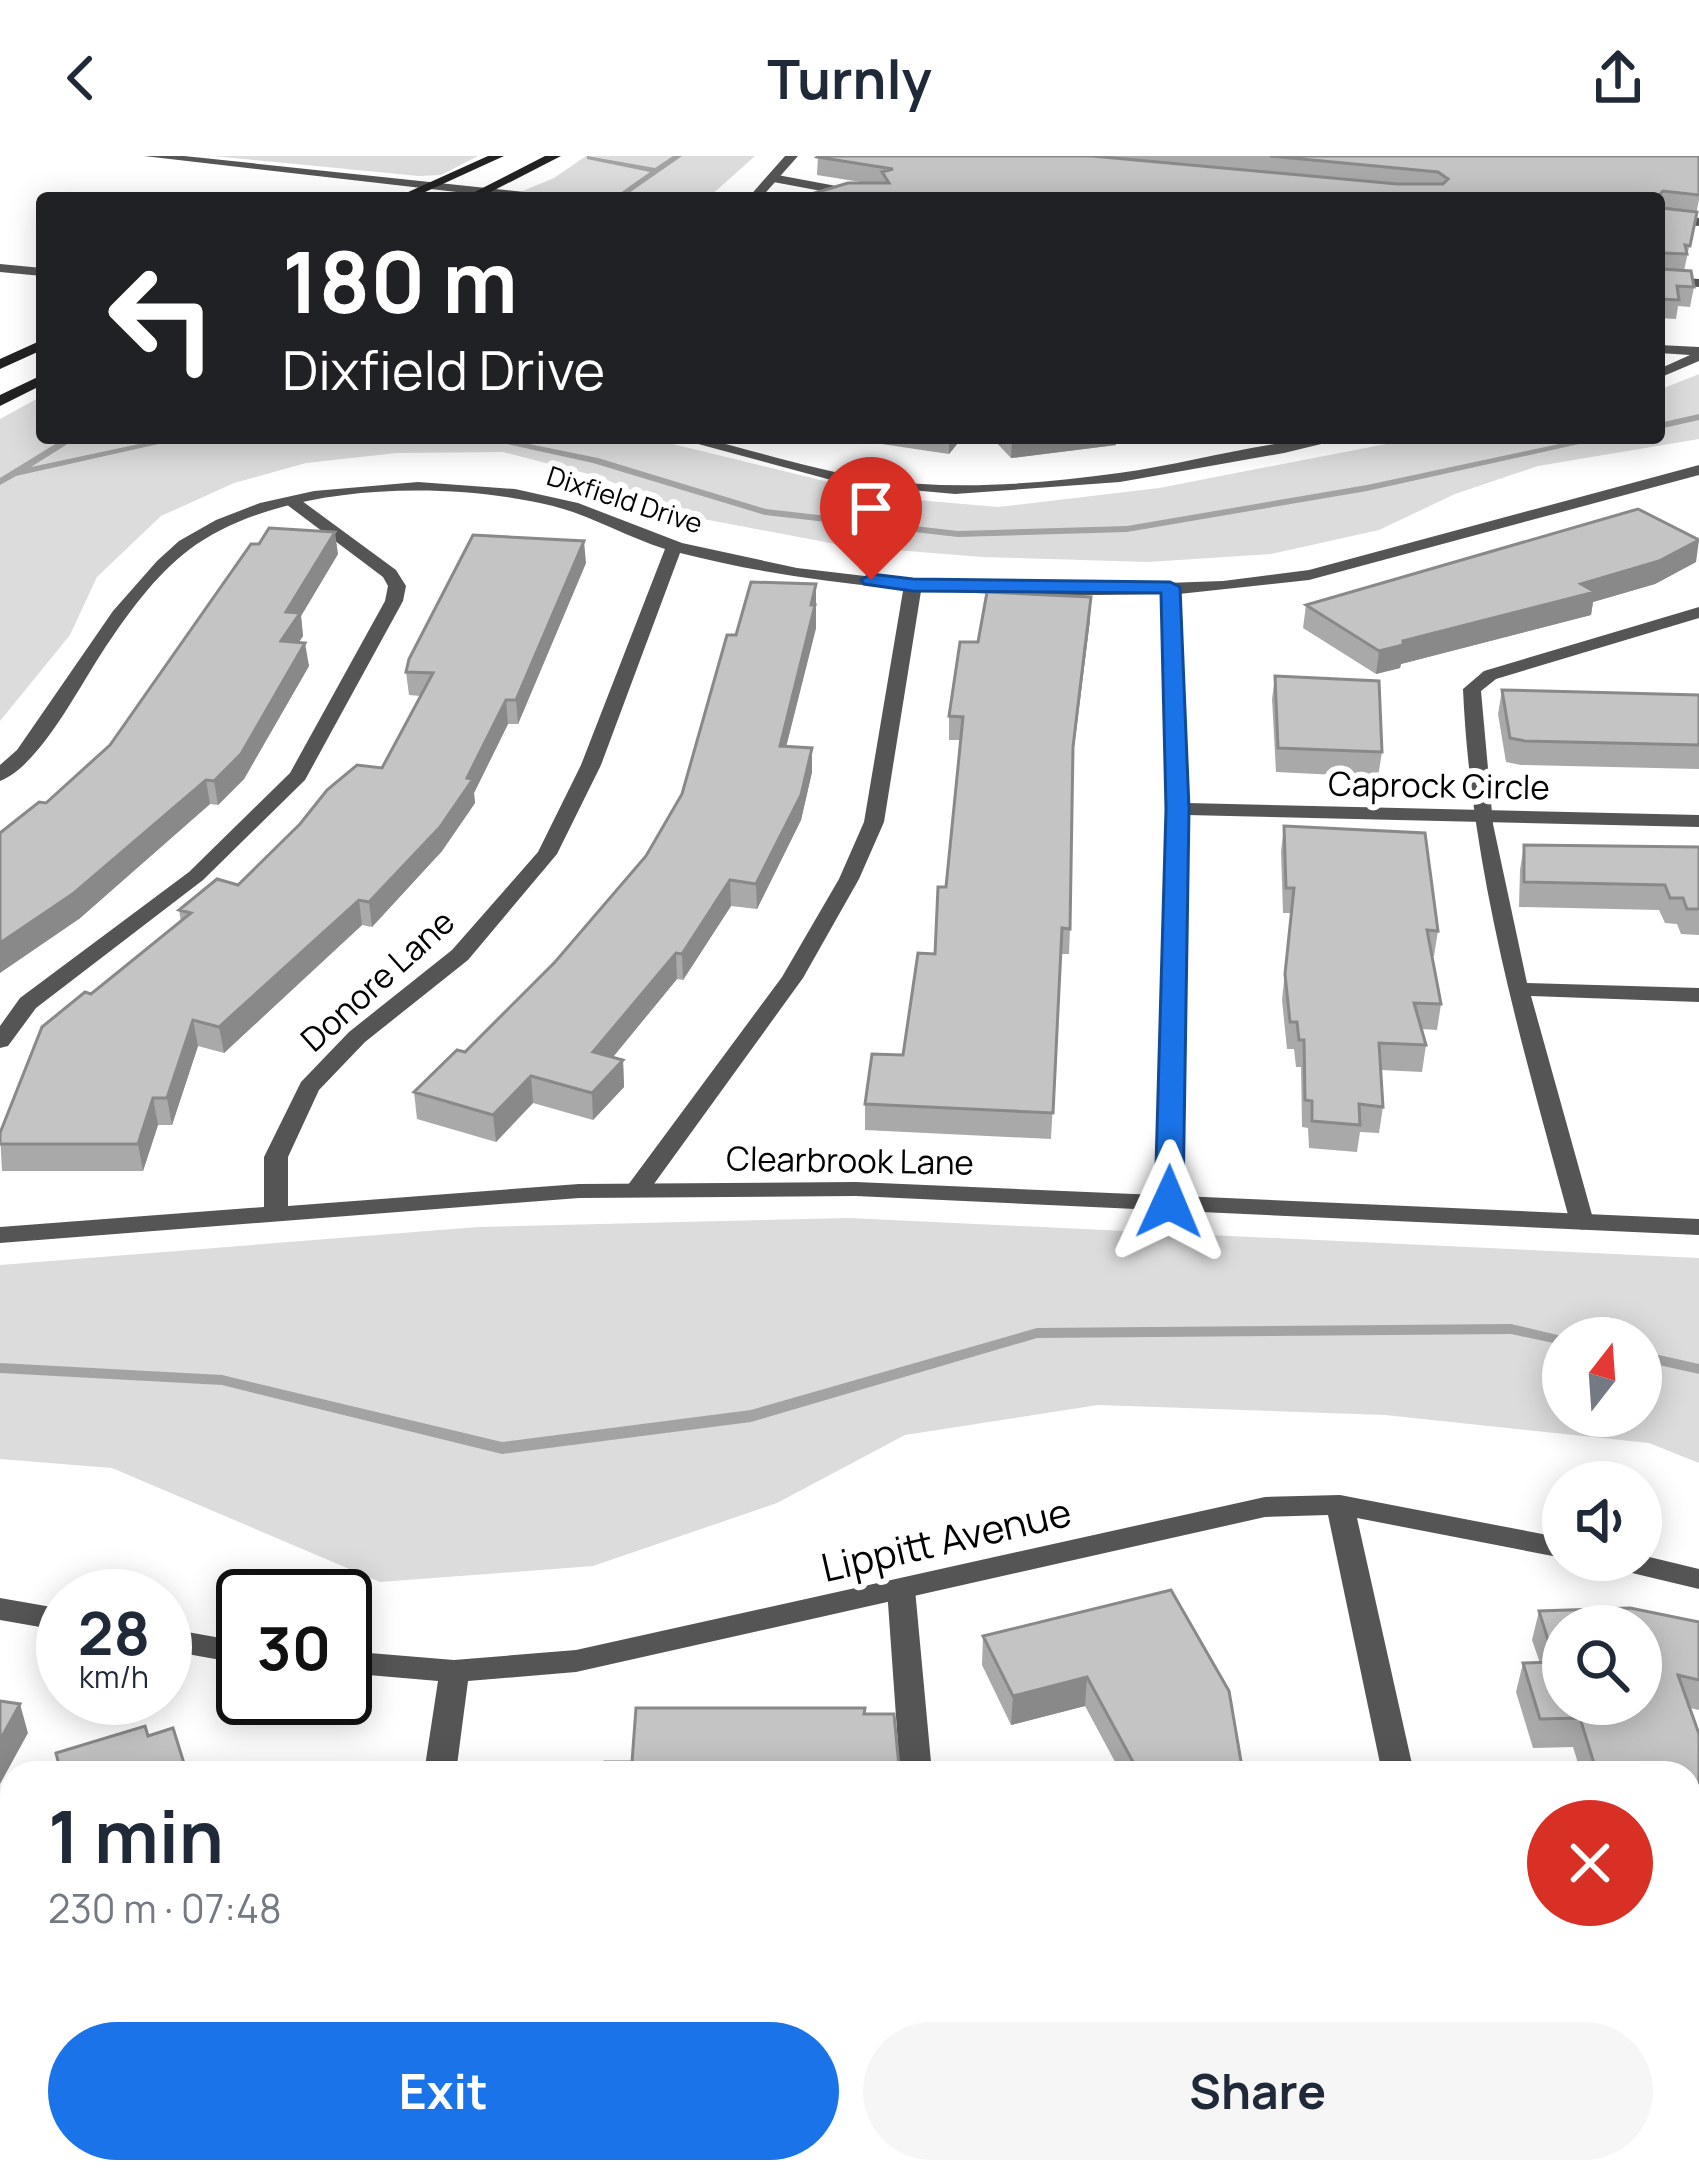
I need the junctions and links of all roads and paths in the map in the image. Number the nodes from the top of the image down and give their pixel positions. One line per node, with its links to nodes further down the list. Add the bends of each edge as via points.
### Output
1 (150, 156): 6 (street)
2 (498, 156): 6 (main road)
3 (554, 156): 7 (main road)
4 (792, 156): 5 (street)
5 (772, 178): 11 (street); 12 (street)
6 (436, 184): 7 (street); 8 (main road)
7 (488, 190): 9 (main road); 10 (street)
8 (416, 192)
9 (483, 192)
10 (502, 192)
11 (759, 192)
12 (847, 192)
13 (1665, 219): 14 (street)
14 (1699, 222)
15 (0, 268): 16 (street)
16 (36, 271)
17 (1665, 280): 18 (street)
18 (1699, 283)
19 (36, 347): 22 (main road)
20 (1665, 350): 21 (street)
21 (1699, 354): 23 (street)
22 (0, 364)
23 (1665, 371)
24 (36, 383): 25 (main road)
25 (0, 401)
26 (710, 444): 27 (street, via 897,487 980,490 1092,482)
27 (1304, 444)
28 (1699, 470): 32 (street, Dixfield Drive, via 1352,564 1272,581)
29 (292, 501): 30 (street, Dixfield Drive, via 365,489 487,489 559,503); 34 (street, Dixfield Drive, via 188,543 151,576); 40 (street, via 390,574 397,586 383,620 298,776 196,876 28,1003)
30 (674, 546): 31 (street, Dixfield Drive); 43 (street, Donore Lane, via 591,765 547,854 460,955 357,1037 309,1087 276,1157)
31 (913, 585): 32 (street, Dixfield Drive); 41 (street, via 874,822 849,879 792,978)
32 (1170, 587): 35 (street)
33 (1699, 612): 36 (street, via 1490,675 1472,689)
34 (0, 776)
35 (1178, 809): 36 (street, Caprock Circle); 42 (street)
36 (1480, 816): 37 (street, Caprock Circle); 38 (street)
37 (1699, 821)
38 (1519, 989): 39 (street); 44 (street)
39 (1699, 995)
40 (0, 1041)
41 (637, 1190): 42 (street, Clearbrook Lane); 43 (street, Clearbrook Lane)
42 (1169, 1202): 44 (street, Clearbrook Lane)
43 (276, 1214): 46 (street, Clearbrook Lane)
44 (1582, 1222): 45 (street, Clearbrook Lane)
45 (1699, 1227)
46 (0, 1234)
47 (1340, 1505): 48 (street, Lippitt Avenue); 51 (street, Lippitt Avenue, via 1265,1507); 58 (street)
48 (1542, 1543)
49 (1662, 1570): 50 (street)
50 (1699, 1579)
51 (901, 1589): 55 (street, Lippitt Avenue, via 576,1661); 57 (street)
52 (0, 1609): 53 (street)
53 (36, 1615)
54 (372, 1664): 55 (street, Lippitt Avenue)
55 (454, 1671): 56 (street)
56 (442, 1761)
57 (916, 1761)
58 (1395, 1761)

